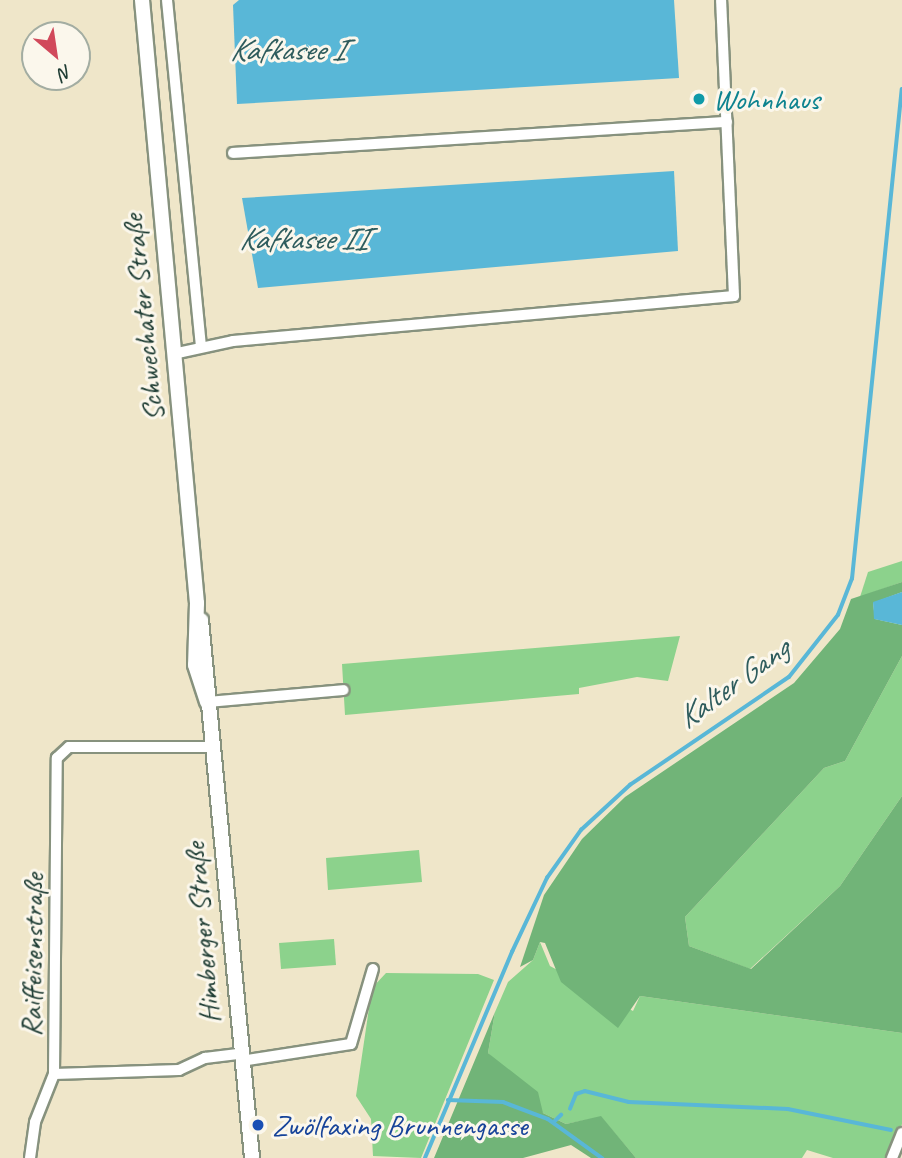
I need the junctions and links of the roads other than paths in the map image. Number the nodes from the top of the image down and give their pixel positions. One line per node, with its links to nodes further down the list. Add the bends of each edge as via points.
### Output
1 (135, 0): 5 (main road, Schwechater Straße)
2 (142, 0): 5 (main road, Schwechater Straße)
3 (167, 0): 8 (street)
4 (720, 0): 6 (street)
5 (143, 29): 9 (main road, Schwechater Straße)
6 (727, 122): 7 (street); 8 (street, via 734,296)
7 (233, 153)
8 (201, 346): 9 (street)
9 (173, 354): 11 (main road, Schwechater Straße, via 197,603 195,665)
10 (343, 690): 11 (street)
11 (207, 702): 12 (main road, Himberger Straße)
12 (211, 747): 14 (main road, Himberger Straße); 15 (street, Raiffeisenstraße, via 62,750)
13 (373, 969): 14 (street, via 351,1044)
14 (240, 1058): 15 (street, via 196,1061 179,1070); 18 (main road, Himberger Straße)
15 (54, 1074): 17 (street, Raiffeisenstraße, via 35,1122)
16 (902, 1133): 19 (street)
17 (30, 1158)
18 (251, 1158)
19 (892, 1158)

